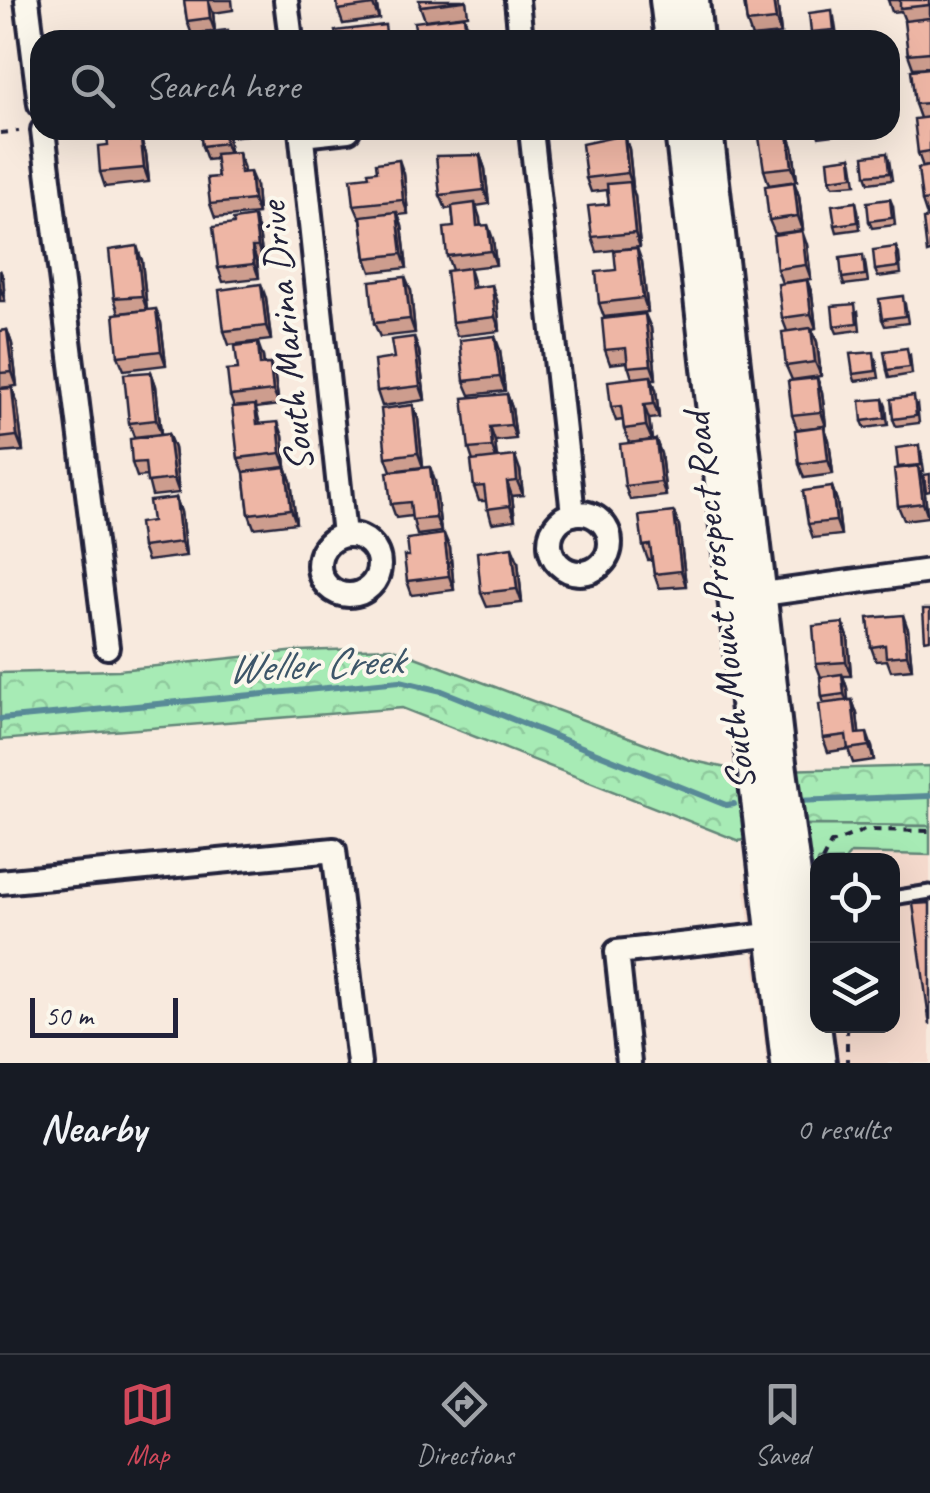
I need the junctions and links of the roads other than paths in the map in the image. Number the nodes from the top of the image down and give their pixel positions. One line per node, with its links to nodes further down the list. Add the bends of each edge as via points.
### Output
1 (27, 0): 6 (street)
2 (286, 0): 7 (street)
3 (517, 0): 8 (street)
4 (667, 0): 9 (main road)
5 (692, 0): 10 (main road)
6 (31, 30)
7 (290, 30)
8 (520, 30)
9 (671, 30)
10 (695, 30)
11 (44, 140): 20 (street)
12 (303, 140): 17 (street, South Marina Drive)
13 (532, 140): 16 (street)
14 (683, 140): 19 (main road, South Mount Prospect Road)
15 (707, 140): 19 (main road, South Mount Prospect Road)
16 (573, 514)
17 (344, 536)
18 (930, 571): 19 (street)
19 (747, 596): 24 (main road, South Mount Prospect Road)
20 (106, 647)
21 (0, 882): 25 (street, via 334,850)
22 (930, 892): 23 (lane)
23 (900, 897)
24 (790, 906): 26 (street, via 617,952); 27 (main road, South Mount Prospect Road); 28 (main road, South Mount Prospect Road)
25 (359, 1063)
26 (629, 1063)
27 (788, 1063)
28 (819, 1063)

